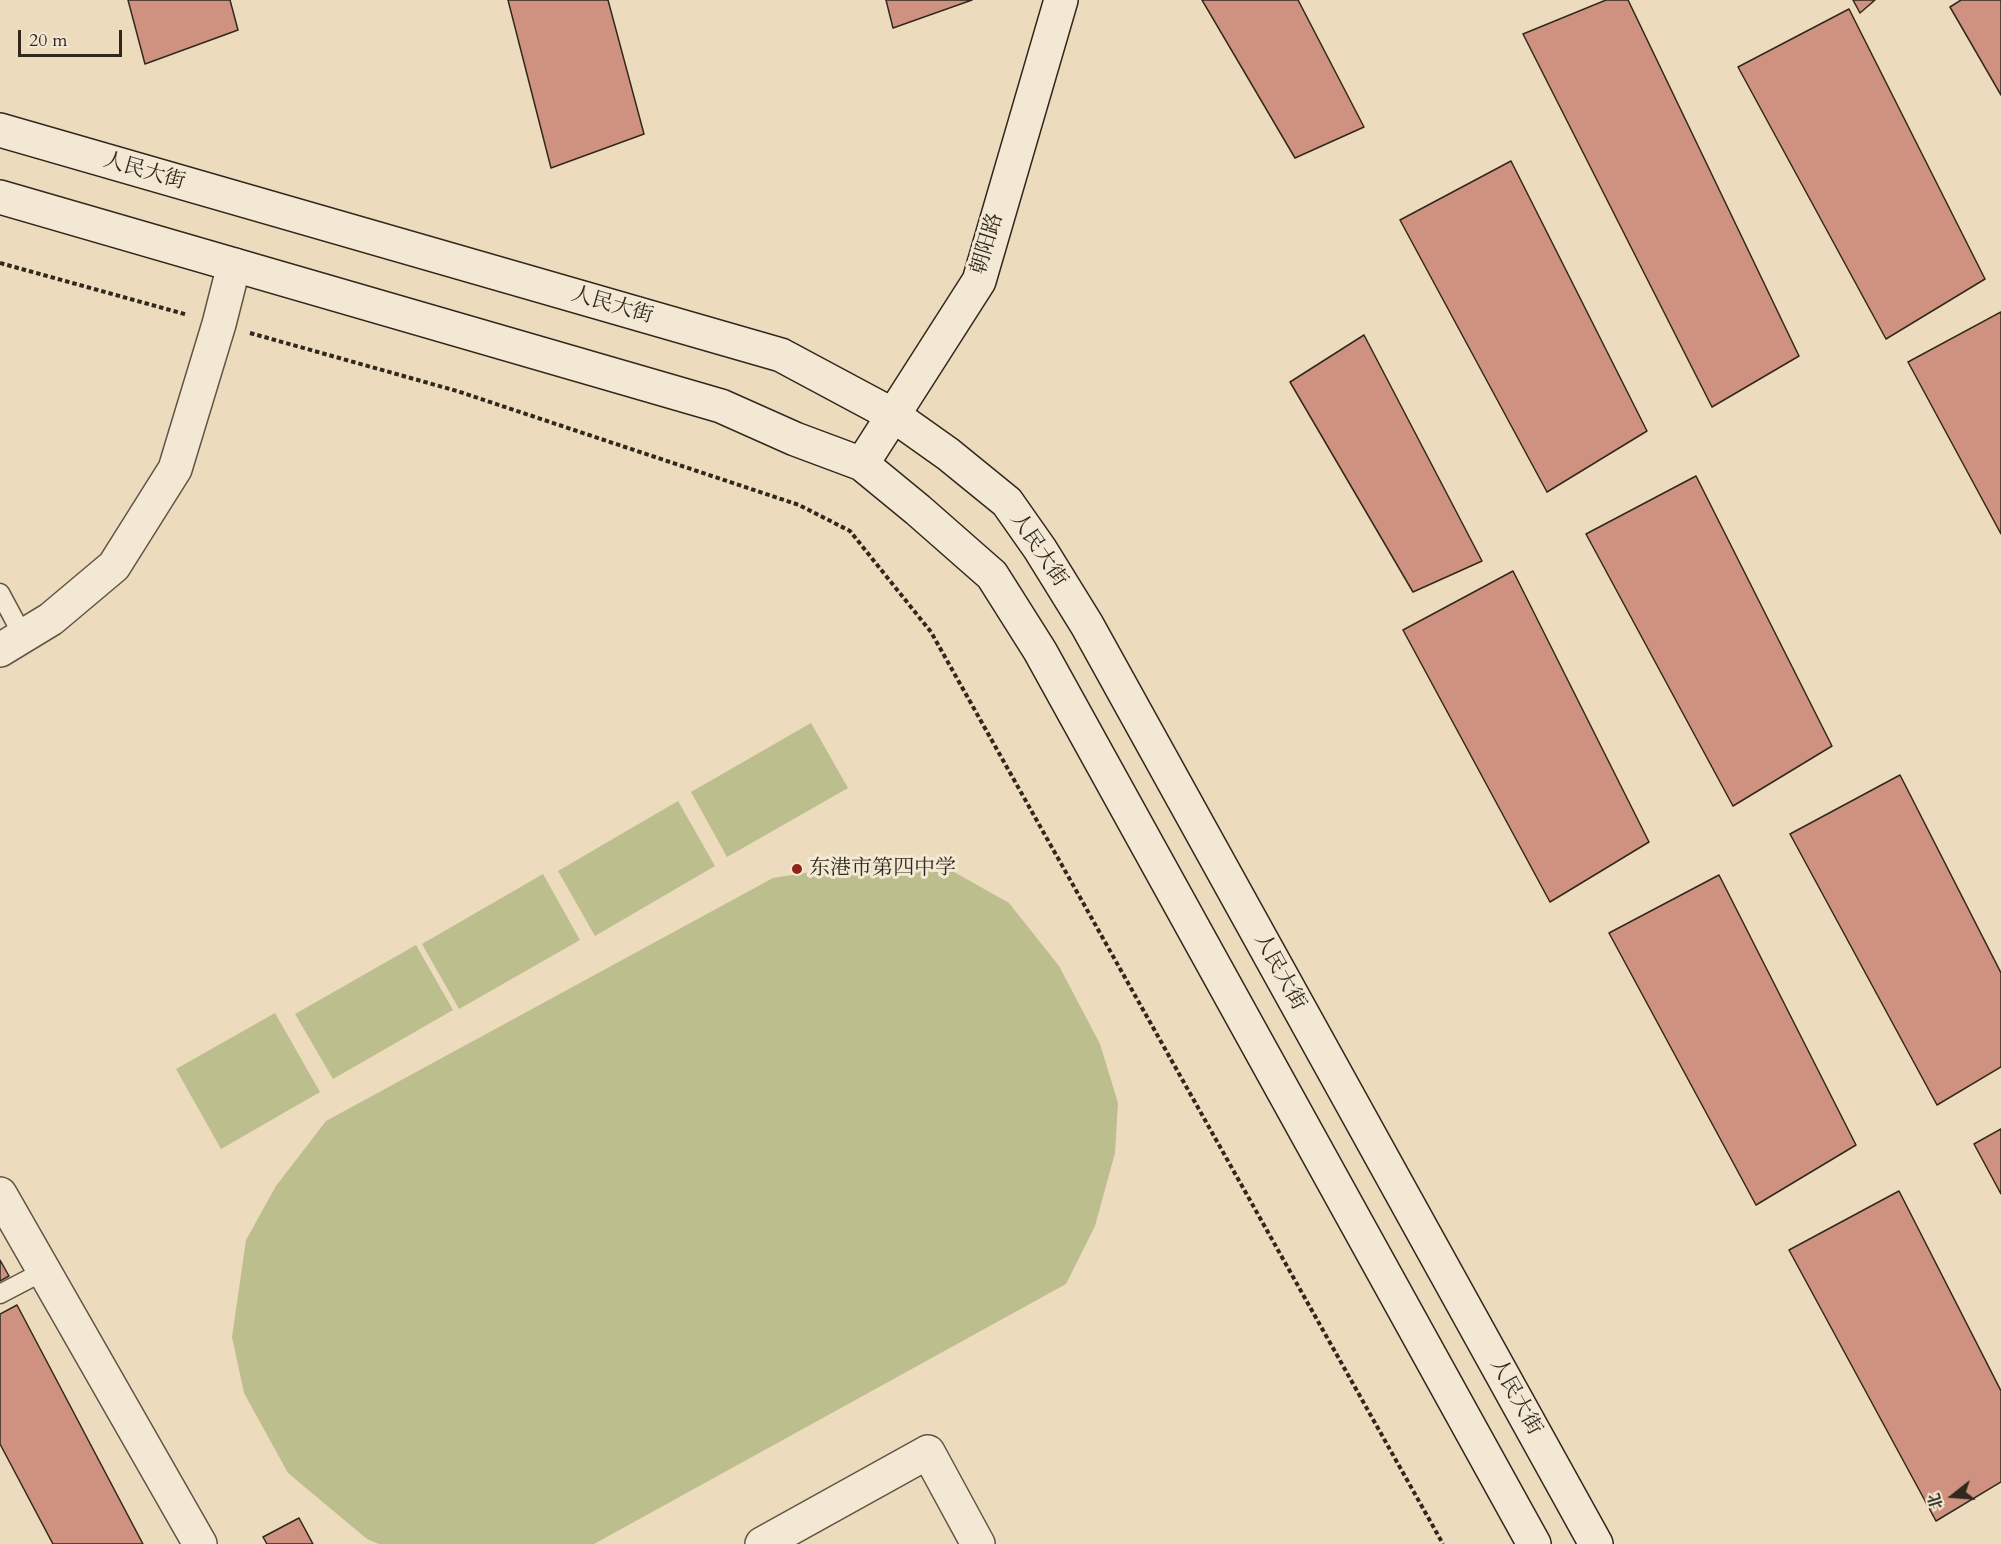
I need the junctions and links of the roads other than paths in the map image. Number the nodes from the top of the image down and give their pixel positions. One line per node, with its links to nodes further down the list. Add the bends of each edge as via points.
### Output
1 (1061, 0): 5 (main road, 朝阳路, via 978,281)
2 (0, 130): 5 (main road, 人民大街, via 781,355)
3 (0, 197): 4 (main road)
4 (234, 265): 6 (main road, via 721,406); 8 (main road, via 175,469 114,566 51,619)
5 (893, 415): 6 (main road, 朝阳路); 16 (main road, 人民大街, via 1007,502 1040,549 1087,625)
6 (862, 464): 15 (main road, via 992,575 1040,651)
7 (0, 592): 8 (lane)
8 (12, 644)
9 (0, 1194): 10 (main road)
10 (44, 1271): 11 (lane); 12 (main road)
11 (0, 1294)
12 (200, 1544)
13 (762, 1544): 14 (main road, via 928,1452)
14 (978, 1544)
15 (1534, 1544)
16 (1596, 1544)

